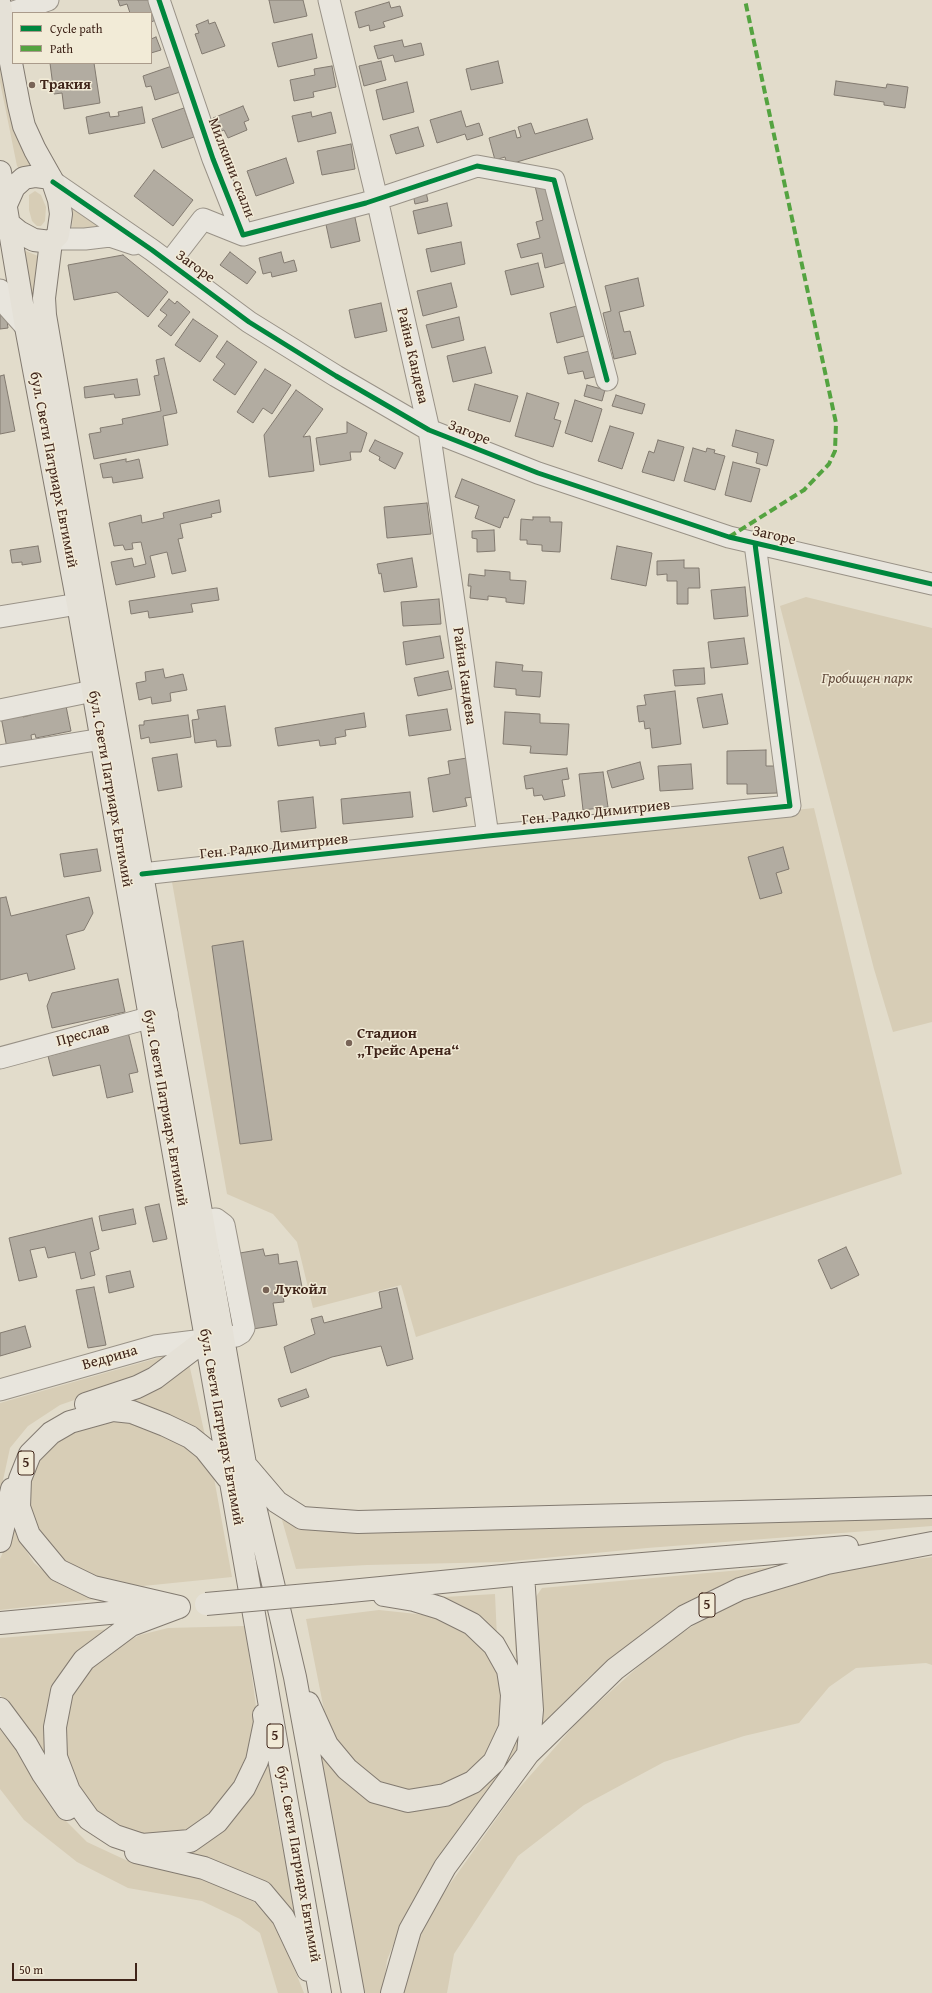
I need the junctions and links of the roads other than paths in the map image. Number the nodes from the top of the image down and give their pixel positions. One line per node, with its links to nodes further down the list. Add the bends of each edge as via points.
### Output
1 (48, 0): 4 (street)
2 (160, 0): 9 (street, Милкини скали, via 213,159)
3 (329, 0): 7 (street, Райна Кандева)
4 (1, 11): 6 (main road, via 24,126)
5 (0, 172): 8 (main road, бул. Свети Патриарх Евтимий)
6 (52, 180): 8 (main road, via 36,176 24,178 14,187); 10 (main road, via 61,214 60,229); 11 (street, Загоре)
7 (377, 199): 9 (street, Милкини скали); 15 (street, Милкини скали, via 477,166 554,180); 16 (street, Райна Кандева)
8 (7, 215): 10 (main road, via 19,232 34,240); 14 (main road, бул. Свети Патриарх Евтимий)
9 (243, 235): 12 (street, via 203,219)
10 (54, 240): 11 (street, Загоре, via 110,236); 26 (main road, бул. Свети Патриарх Евтимий, via 44,298 45,315)
11 (152, 250): 12 (street, Загоре)
12 (169, 263): 16 (street, Загоре, via 249,322)
13 (0, 290): 14 (street, via 9,308)
14 (26, 326): 19 (main road, бул. Свети Патриарх Евтимий)
15 (607, 380)
16 (429, 430): 17 (street, Загоре, via 538,474); 25 (street, Райна Кандева)
17 (755, 544): 18 (street, Загоре); 25 (street, Ген. Радко Димитриев, via 790,806)
18 (932, 584)
19 (78, 604): 20 (street); 21 (main road, бул. Свети Патриарх Евтимий)
20 (0, 617)
21 (94, 692): 22 (street); 23 (main road, бул. Свети Патриарх Евтимий)
22 (0, 710)
23 (102, 739): 24 (street); 27 (main road, бул. Свети Патриарх Евтимий)
24 (0, 756)
25 (488, 836): 26 (street, Ген. Радко Димитриев)
26 (142, 874): 27 (main road, бул. Свети Патриарх Евтимий)
27 (158, 1015): 28 (street, Преслав); 29 (main road, бул. Свети Патриарх Евтимий)
28 (0, 1058)
29 (194, 1222): 30 (main road, бул. Свети Патриарх Евтимий); 30 (street, Ведрина, via 216,1219 224,1225 244,1328 236,1336)
30 (214, 1339): 31 (street, Ведрина, via 178,1342 131,1351); 32 (main road, бул. Свети Патриарх Евтимий); 33 (main road, бул. Свети Патриарх Евтимий); 36 (main road, via 155,1378 72,1409 38,1431 24,1449 15,1474)
31 (0, 1390)
32 (245, 1464): 34 (main road, via 277,1502 302,1518 358,1522); 43 (main road, бул. Свети Патриарх Евтимий)
33 (230, 1480): 40 (main road, 5, via 205,1449 190,1437 165,1424 132,1412 114,1410 70,1422 50,1433 30,1454 25,1466 20,1479 19,1507 29,1535 58,1570 93,1587); 42 (main road, бул. Свети Патриарх Евтимий / 5)
34 (932, 1507)
35 (932, 1540): 38 (main road, 5)
36 (0, 1541)
37 (932, 1543): 45 (main road, 5, via 827,1562 740,1589 684,1616 615,1670)
38 (523, 1574): 39 (main road, 5); 45 (main road, via 532,1710)
39 (353, 1590): 40 (main road, 5, bridge); 43 (main road, via 414,1600 440,1608 472,1624 494,1645 508,1670 512,1695 510,1728 494,1762 473,1782 445,1796 408,1801 375,1792 347,1769 327,1745)
40 (179, 1607): 41 (main road); 42 (main road, via 131,1625 84,1660 62,1691 55,1727 56,1757 69,1792 89,1819 115,1836 142,1845 190,1841 217,1822 244,1788 257,1761 265,1722)
41 (0, 1623)
42 (259, 1643): 47 (main road, бул. Свети Патриарх Евтимий / 5)
43 (295, 1677): 48 (main road, бул. Свети Патриарх Евтимий)
44 (0, 1709): 46 (main road, via 26,1744 42,1774 66,1809 96,1835 138,1853 204,1868 262,1892 283,1917)
45 (528, 1754): 49 (main road, 5, via 445,1867 410,1930)
46 (317, 1993)
47 (320, 1993)
48 (353, 1993)
49 (392, 1993)

